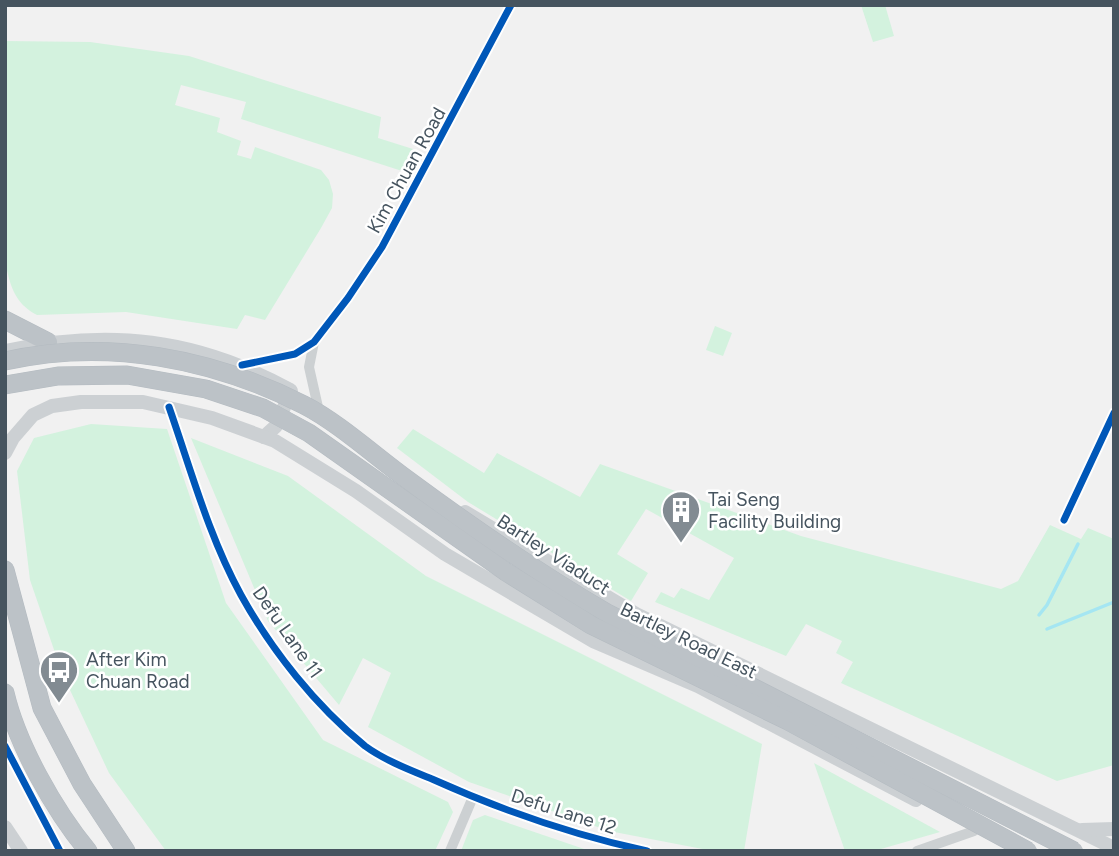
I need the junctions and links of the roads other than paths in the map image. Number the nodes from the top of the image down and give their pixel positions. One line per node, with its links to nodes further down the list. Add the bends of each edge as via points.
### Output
1 (511, 5): 4 (street, Kim Chuan Road, via 382,247)
2 (5, 320): 3 (highway)
3 (48, 342): 5 (main road, Bartley Road East); 7 (main road, Bartley Road East, via 139,339)
4 (313, 342): 7 (street, via 295,354); 11 (street, via 309,367)
5 (5, 351)
6 (5, 361): 38 (highway, Bartley Viaduct, bridge, via 34,355 144,353 220,370 306,406 481,533 595,607)
7 (242, 365): 9 (main road, Bartley Road East)
8 (5, 385): 37 (highway, Bartley Viaduct, bridge, via 58,376 127,375 206,389 263,408 325,444 506,572 581,619 776,715)
9 (291, 391): 11 (main road, Bartley Road East); 13 (main road, via 276,426)
10 (169, 407): 13 (main road, Bartley Road East); 14 (main road, Bartley Road East, via 125,401 52,406 33,415); 22 (street, Defu Lane 11, via 210,525 240,594 264,634 321,706 367,748)
11 (318, 407): 16 (main road, Bartley Road East)
12 (1114, 413): 15 (street)
13 (264, 437): 18 (main road, Bartley Road East, via 356,491 444,554)
14 (5, 453)
15 (1064, 520)
16 (527, 550): 18 (main road, via 533,563 530,579); 20 (main road, Bartley Road East, via 636,614)
17 (5, 570): 32 (highway, via 42,708 82,785)
18 (500, 587): 21 (main road, Bartley Road East, via 593,641 698,686)
19 (5, 693): 31 (highway, via 10,716 51,797)
20 (827, 707): 21 (main road, via 805,718); 25 (main road, Bartley Road East)
21 (804, 741): 23 (main road, Bartley Road East)
22 (472, 797): 33 (street); 34 (street, Defu Lane 12, via 588,838)
23 (959, 823): 27 (main road, Bartley Road East); 28 (street)
24 (5, 827): 30 (main road)
25 (1077, 830): 26 (main road); 29 (main road, Bartley Road East)
26 (1114, 830)
27 (974, 831): 28 (street); 36 (main road, Bartley Road East)
28 (954, 838): 35 (street)
29 (1114, 848)
30 (20, 851)
31 (88, 851)
32 (126, 851)
33 (450, 851)
34 (648, 851)
35 (917, 851)
36 (1012, 851)
37 (1028, 851)
38 (1073, 851)

